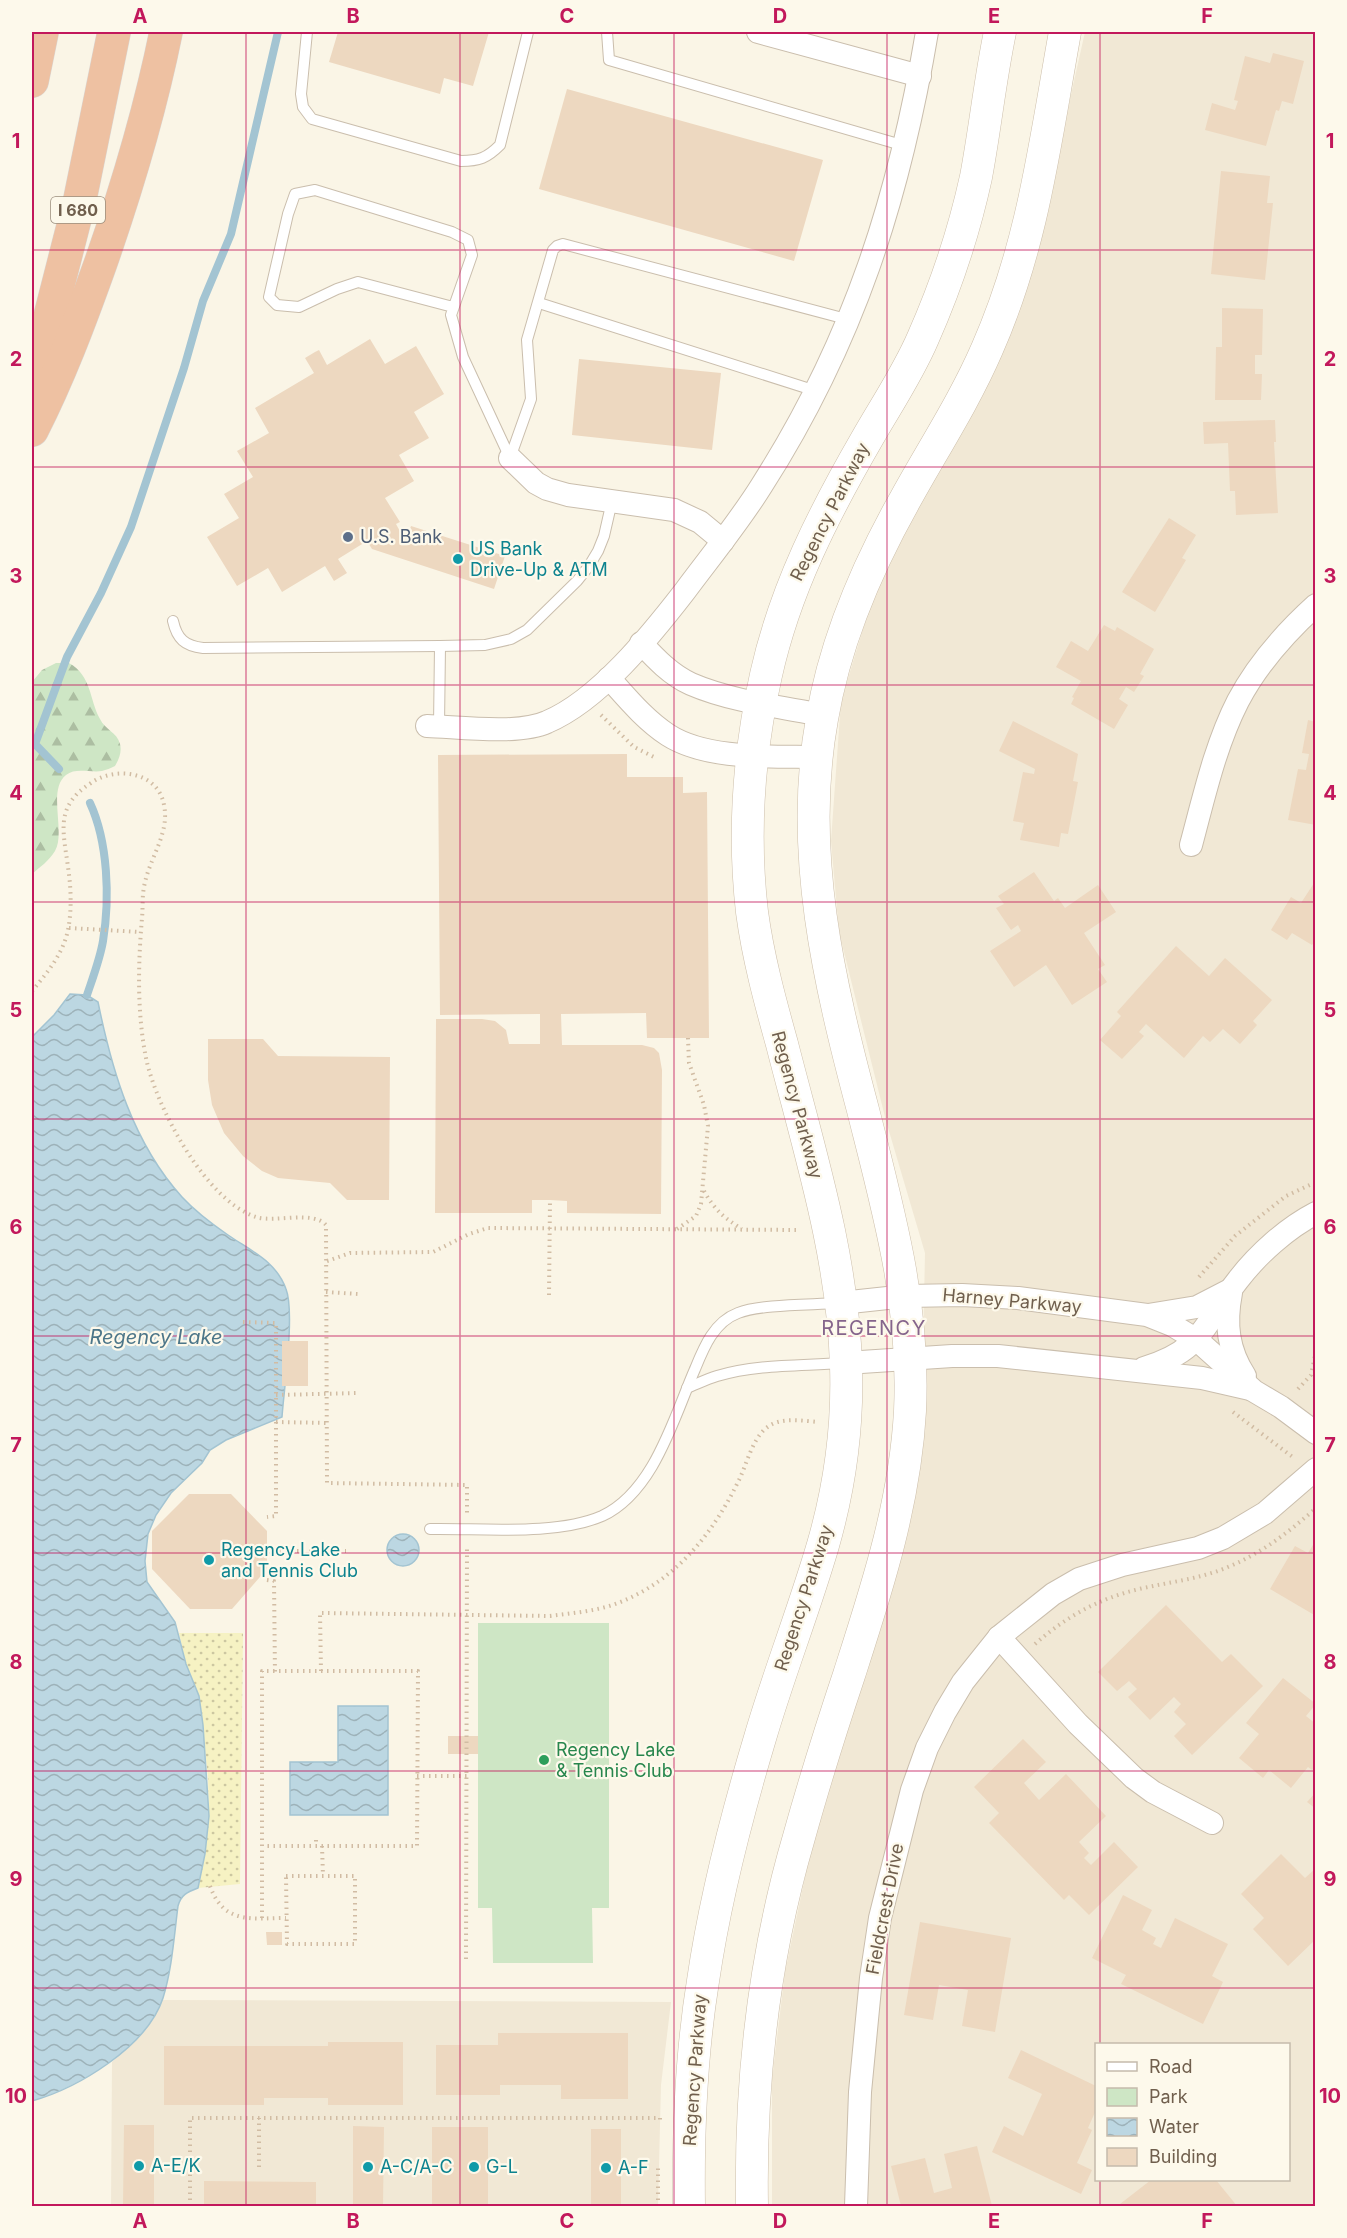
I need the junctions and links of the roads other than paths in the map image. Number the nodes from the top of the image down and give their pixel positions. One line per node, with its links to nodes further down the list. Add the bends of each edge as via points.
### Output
1 (42, 32): 12 (highway)
2 (114, 32): 17 (highway, I 680, via 80,199)
3 (166, 32): 19 (highway, via 118,212 64,360)
4 (307, 32): 5 (lane, via 301,94 303,107 312,119 461,161 480,161 500,145)
5 (528, 32)
6 (605, 32): 13 (lane, via 609,60)
7 (758, 32): 11 (street)
8 (927, 32): 11 (street)
9 (1000, 32): 28 (main road, Regency Parkway, via 975,178 945,285 911,364 806,554 779,626)
10 (1065, 32): 29 (main road, via 1038,187 1007,300 960,405 870,566 846,626)
11 (920, 76): 13 (street)
12 (32, 81)
13 (905, 146): 16 (street)
14 (539, 303): 16 (lane, via 554,250 563,244); 18 (lane); 20 (lane, via 527,340 531,399)
15 (453, 307): 15 (lane, via 472,255 468,240 315,190 295,195 268,297 277,305 299,307 358,282); 20 (lane, via 451,315 464,357)
16 (850, 320): 18 (street)
17 (32, 387)
18 (816, 391): 22 (street, via 768,476)
19 (32, 430)
20 (510, 458): 21 (street, via 547,489)
21 (612, 501): 22 (street, via 681,512); 26 (lane, via 598,551 577,581 527,630 501,642)
22 (723, 541): 25 (street)
23 (1316, 605): 33 (street, via 1280,641 1238,701 1217,754)
24 (173, 621): 26 (lane, via 180,641 203,648)
25 (641, 643): 27 (street); 28 (street, via 661,664 690,684)
26 (440, 646): 30 (lane)
27 (609, 678): 30 (street, via 577,705 540,725); 31 (street, via 670,737 702,749)
28 (761, 702): 29 (street); 31 (main road, Regency Parkway)
29 (822, 715): 32 (main road)
30 (433, 726)
31 (754, 755): 32 (street); 37 (main road, Regency Parkway, via 748,852 756,933 822,1197)
32 (817, 757): 36 (main road, via 814,846 824,944)
33 (1191, 845)
34 (1316, 1213): 35 (street, via 1275,1243)
35 (1232, 1289): 38 (street, Harney Parkway, via 1197,1307); 39 (street); 44 (street, via 1228,1312 1231,1347)
36 (906, 1296): 37 (street, Harney Parkway); 38 (street, Harney Parkway, via 962,1294); 40 (main road)
37 (841, 1303): 41 (main road, Regency Parkway); 43 (lane, via 758,1309 732,1316 711,1336)
38 (1147, 1315): 39 (street, Harney Parkway)
39 (1197, 1340): 42 (street, via 1178,1356); 44 (street, Harney Parkway)
40 (911, 1359): 41 (street); 42 (street, via 998,1356); 51 (main road, via 906,1451 891,1538 797,1843 774,1941 756,2079)
41 (846, 1363): 43 (lane, via 736,1371); 50 (main road, Regency Parkway, via 844,1437 832,1511 763,1725 714,1918 695,2043)
42 (1139, 1370): 44 (street, via 1202,1378)
43 (687, 1388): 47 (lane, via 647,1473 617,1507 586,1522 554,1528)
44 (1254, 1391): 45 (street)
45 (1316, 1433)
46 (1314, 1471): 48 (street, Fieldcrest Drive, via 1243,1528 1198,1548 1079,1579 1053,1594)
47 (430, 1529)
48 (999, 1637): 49 (street, via 1078,1724 1134,1778); 52 (street, Fieldcrest Drive, via 963,1682 932,1739 912,1790 891,1866 879,1918 867,2017 856,2148)
49 (1212, 1823)
50 (689, 2206)
51 (752, 2206)
52 (856, 2206)

